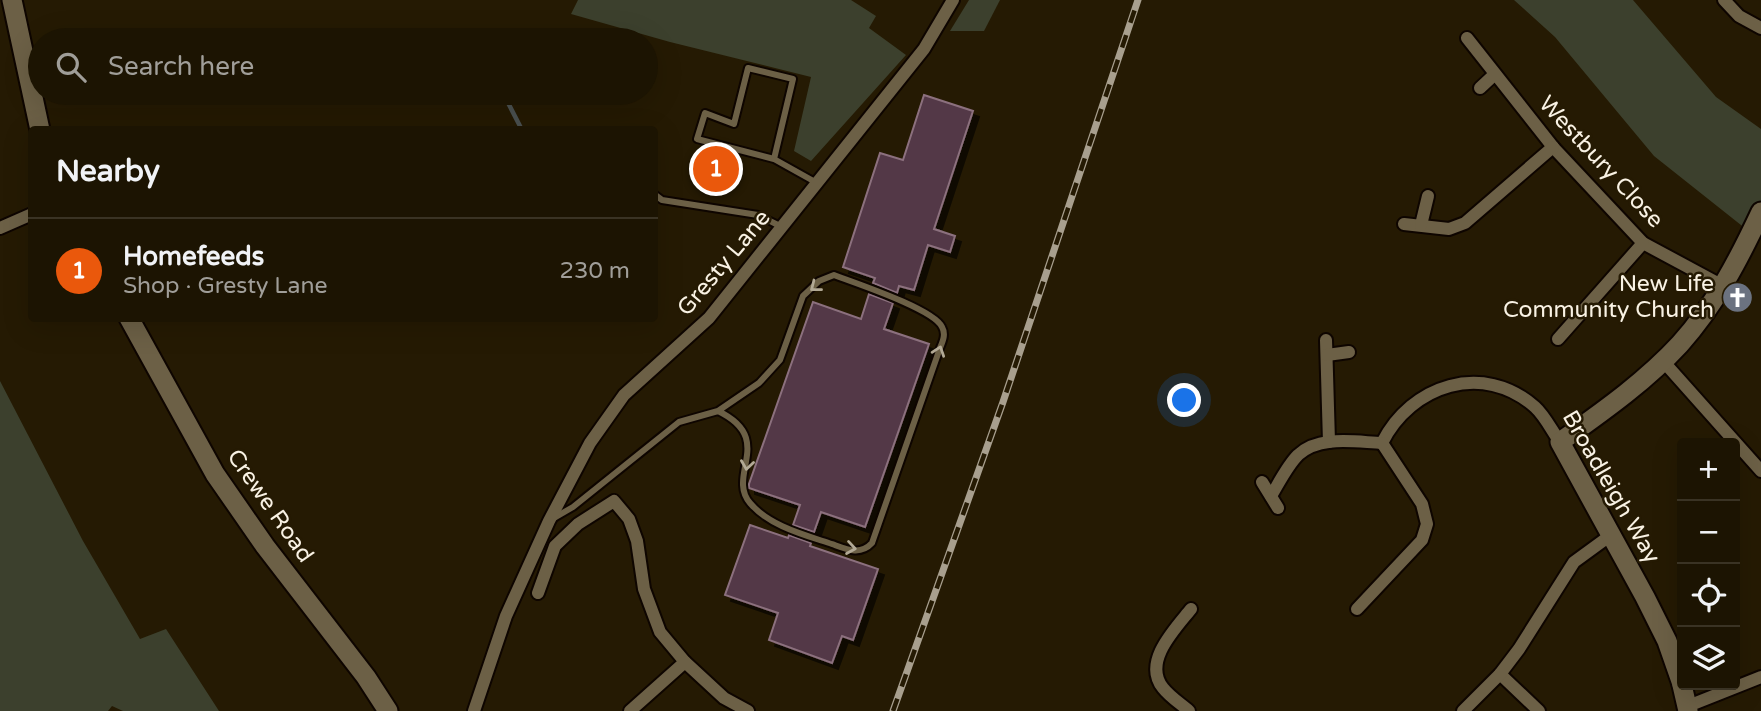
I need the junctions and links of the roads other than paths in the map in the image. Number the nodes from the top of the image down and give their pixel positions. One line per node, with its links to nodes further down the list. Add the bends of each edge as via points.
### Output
1 (12, 0): 7 (street)
2 (953, 0): 13 (street, Gresty Lane, via 924,49)
3 (1724, 0): 4 (street, via 1739,16)
4 (1761, 28)
5 (1467, 38): 6 (street, Westbury Close)
6 (1495, 74): 8 (street); 11 (street, Westbury Close)
7 (28, 80)
8 (1480, 88)
9 (34, 105): 10 (street)
10 (39, 126)
11 (1553, 147): 19 (street, via 1465,223 1449,229); 23 (street, Westbury Close)
12 (774, 159): 12 (lane, via 793,79 748,68 734,124 705,113 697,139); 13 (lane)
13 (817, 183): 20 (street, Gresty Lane)
14 (1428, 196): 19 (street)
15 (658, 197): 20 (lane, via 758,215)
16 (1761, 212): 22 (street)
17 (28, 216): 21 (street)
18 (1404, 224): 19 (street)
19 (1421, 225)
20 (782, 227): 39 (street, Gresty Lane, via 709,318 624,395 590,443)
21 (0, 228)
22 (1756, 236): 24 (street)
23 (1643, 243): 24 (street, Westbury Close); 26 (street)
24 (1723, 286): 30 (street)
25 (131, 322): 50 (street, Crewe Road, via 215,474)
26 (1558, 338)
27 (1326, 340): 29 (street)
28 (1349, 352): 29 (street)
29 (1327, 355): 32 (street)
30 (1664, 361): 33 (street); 35 (street)
31 (718, 411): 31 (lane, one-way to 31, via 736,419 745,433 748,452 743,488 749,502 786,528 845,549 866,549 872,544 944,328 899,300 834,275 803,296 780,360 759,383); 39 (lane, via 679,422)
32 (1329, 442): 34 (street); 37 (street, via 1298,455)
33 (1560, 442): 34 (street, Broadleigh Way, via 1528,401 1504,388 1477,383 1449,386 1421,397 1398,417); 40 (street, Broadleigh Way)
34 (1382, 443): 43 (street, via 1422,504 1427,524 1422,540)
35 (1761, 471)
36 (1262, 482): 37 (street)
37 (1271, 496): 38 (street)
38 (1279, 508)
39 (549, 521): 51 (street, Gresty Lane, via 506,616)
40 (1611, 535): 45 (street, Broadleigh Way, via 1667,641); 46 (street, via 1574,562)
41 (538, 593): 44 (street, via 555,546 578,524 614,501 629,519 637,541 644,589 660,632)
42 (1191, 609): 54 (street, via 1168,638 1157,664 1163,688)
43 (1357, 609)
44 (685, 662): 52 (street); 53 (street, via 724,698)
45 (1677, 670)
46 (1500, 674): 55 (street); 56 (street)
47 (1761, 677): 49 (street)
48 (1683, 690): 49 (street, Broadleigh Way)
49 (1688, 708)
50 (388, 711)
51 (474, 711)
52 (630, 711)
53 (748, 711)
54 (1189, 711)
55 (1463, 711)
56 (1539, 711)

